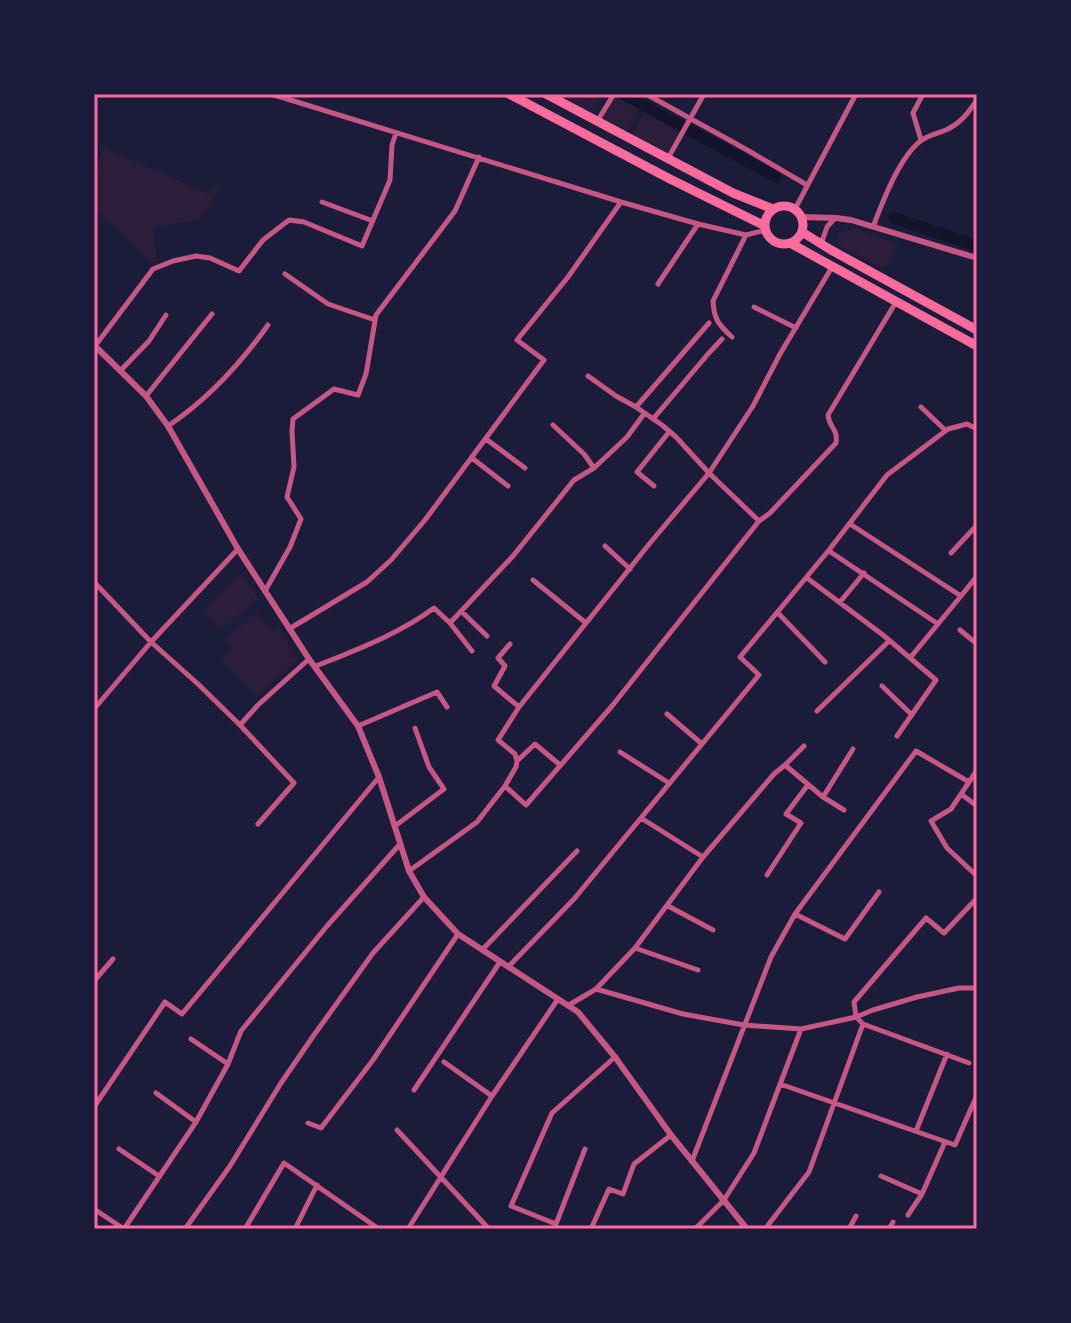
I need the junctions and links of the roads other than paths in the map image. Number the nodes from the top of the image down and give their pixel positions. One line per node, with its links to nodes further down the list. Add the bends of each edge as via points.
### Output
1 (271, 94): 12 (street)
2 (509, 94): 13 (highway)
3 (546, 94): 11 (highway)
4 (613, 94): 11 (street)
5 (646, 94): 10 (street)
6 (704, 94): 10 (street)
7 (856, 94): 17 (street)
8 (923, 94): 14 (street, via 913,113)
9 (977, 100): 14 (street, via 964,119)
10 (690, 118): 16 (street); 17 (street)
11 (597, 121): 13 (highway); 16 (highway)
12 (396, 133): 15 (street); 24 (street, via 390,180)
13 (589, 136): 27 (highway)
14 (921, 140): 26 (street, via 906,157)
15 (479, 157): 19 (street); 40 (street, via 455,211)
16 (667, 160): 20 (highway)
17 (807, 185): 21 (street)
18 (322, 202): 24 (street)
19 (621, 202): 25 (street); 61 (street, via 517,340 544,360)
20 (773, 209): 21 (highway); 27 (highway)
21 (795, 209): 22 (highway)
22 (803, 217): 23 (street); 28 (highway)
23 (836, 218): 26 (street); 31 (street)
24 (373, 221): 47 (street, via 362,246 289,220 263,240 239,271 196,256 153,269)
25 (698, 224): 29 (street); 35 (street)
26 (873, 227): 32 (street)
27 (765, 228): 29 (street); 30 (highway, via 776,242)
28 (802, 232): 30 (highway); 31 (highway)
29 (746, 235): 45 (street, via 713,301 719,326)
30 (790, 243): 33 (highway)
31 (821, 244): 44 (highway)
32 (977, 258)
33 (832, 266): 36 (highway); 43 (street)
34 (285, 274): 40 (street, via 328,304)
35 (658, 284)
36 (896, 302): 48 (highway); 68 (street, via 828,415 836,443)
37 (754, 307): 43 (street)
38 (212, 314): 51 (street)
39 (166, 315): 49 (street)
40 (375, 320): 81 (street, via 358,395 334,389 293,419 294,467 287,497 301,519)
41 (709, 323): 52 (street)
42 (268, 325): 57 (street, via 209,393)
43 (796, 328): 65 (street)
44 (977, 330)
45 (732, 337)
46 (722, 339): 55 (street)
47 (94, 345): 49 (street)
48 (977, 346)
49 (121, 370): 51 (street)
50 (588, 376): 52 (street)
51 (146, 396): 57 (street)
52 (636, 407): 54 (street)
53 (921, 407): 59 (street)
54 (644, 414): 55 (street); 64 (street)
55 (653, 419): 60 (street)
56 (553, 425): 64 (street)
57 (168, 426): 72 (street)
58 (977, 429): 59 (street, via 967,424)
59 (945, 430): 69 (street, via 887,475)
60 (669, 432): 65 (street); 67 (street, via 637,472)
61 (486, 439): 62 (street); 63 (street)
62 (472, 458): 66 (street); 89 (street, via 391,560 367,582)
63 (525, 468)
64 (594, 468): 84 (street, via 574,480)
65 (709, 473): 68 (street); 75 (street)
66 (508, 486)
67 (654, 486)
68 (759, 521): 117 (street)
69 (850, 524): 73 (street); 82 (street)
70 (977, 525): 74 (street)
71 (605, 546): 75 (street)
72 (238, 549): 81 (street); 93 (street)
73 (829, 550): 76 (street); 78 (street)
74 (951, 553)
75 (630, 569): 87 (street)
76 (864, 573): 83 (street); 88 (street)
77 (977, 576): 82 (street)
78 (807, 578): 83 (street); 85 (street)
79 (533, 580): 87 (street)
80 (94, 582): 93 (street)
81 (265, 591): 89 (street)
82 (961, 596): 88 (street)
83 (840, 602): 92 (street)
84 (461, 611): 86 (street); 91 (street)
85 (778, 613): 99 (street); 112 (street, via 740,657 759,675)
86 (450, 623): 96 (street); 100 (street, via 434,608 415,622)
87 (586, 623): 104 (street)
88 (938, 624): 97 (street)
89 (289, 629): 98 (street)
90 (960, 630): 95 (street)
91 (487, 636)
92 (889, 641): 97 (street); 105 (street)
93 (151, 642): 102 (street); 108 (street)
94 (510, 644): 104 (street, via 498,658 505,666 494,686)
95 (977, 644)
96 (472, 651)
97 (910, 658): 107 (street, via 936,680)
98 (309, 659): 100 (street); 108 (street)
99 (825, 662)
100 (316, 666): 109 (street)
101 (882, 686): 107 (street)
102 (95, 707)
103 (447, 707): 109 (street, via 437,692)
104 (519, 707): 116 (street, via 498,740)
105 (817, 711)
106 (667, 714): 112 (street)
107 (912, 715): 111 (street)
108 (240, 725): 130 (street, via 294,783)
109 (358, 726): 120 (street)
110 (415, 728): 131 (street, via 429,767 444,789)
111 (897, 736)
112 (702, 744): 122 (street)
113 (804, 746): 118 (street)
114 (853, 749): 126 (street)
115 (620, 752): 122 (street)
116 (517, 761): 117 (street, via 535,744); 123 (street)
117 (560, 765): 123 (street, via 526,805)
118 (785, 765): 124 (street); 134 (street)
119 (977, 770): 121 (street)
120 (379, 777): 131 (street); 172 (street, via 182,1014 165,1002)
121 (969, 782): 125 (street); 142 (street, via 916,751)
122 (669, 783): 129 (street)
123 (505, 786): 135 (street, via 477,822)
124 (807, 786): 126 (street); 136 (street, via 786,814 801,823)
125 (961, 794): 127 (street); 137 (street, via 951,809 931,821 947,848)
126 (823, 797): 128 (street)
127 (977, 806)
128 (844, 810)
129 (641, 818): 134 (street); 149 (street)
130 (258, 824)
131 (395, 826): 132 (street)
132 (400, 844): 135 (street); 165 (street, via 241,1031)
133 (577, 851): 146 (street)
134 (703, 857): 141 (street)
135 (409, 871): 139 (street)
136 (767, 875)
137 (977, 876)
138 (879, 892): 142 (street, via 845,939)
139 (424, 897): 144 (street); 193 (street, via 373,953)
140 (977, 898): 156 (street, via 944,933 926,918 854,1002)
141 (668, 906): 143 (street); 145 (street)
142 (795, 914): 158 (street)
143 (713, 930)
144 (458, 934): 146 (street); 174 (street, via 321,1128)
145 (635, 948): 150 (street); 153 (street)
146 (482, 950): 148 (street)
147 (113, 959): 151 (street)
148 (500, 962): 149 (street); 167 (street)
149 (509, 966): 154 (street)
150 (698, 970)
151 (94, 981)
152 (977, 988): 156 (street, via 917,997)
153 (596, 989): 155 (street); 158 (street)
154 (558, 999): 155 (street); 170 (street)
155 (569, 1005): 162 (street)
156 (856, 1017): 157 (street); 159 (street)
157 (863, 1024): 161 (street); 171 (street)
158 (744, 1025): 159 (street); 181 (street)
159 (801, 1029): 166 (street)
160 (191, 1039): 165 (street)
161 (947, 1054): 164 (street); 176 (street)
162 (615, 1057): 177 (street); 180 (street, via 552,1113 511,1206 556,1224)
163 (444, 1062): 170 (street)
164 (969, 1063)
165 (228, 1064): 173 (street)
166 (780, 1084): 171 (street); 187 (street, via 754,1153)
167 (414, 1090)
168 (156, 1093): 173 (street)
169 (977, 1095): 178 (street, via 955,1145)
170 (492, 1096): 184 (street)
171 (834, 1102): 176 (street); 202 (street, via 809,1172)
172 (94, 1107)
173 (196, 1122): 182 (street)
174 (308, 1123)
175 (397, 1130): 184 (street)
176 (916, 1131): 178 (street)
177 (671, 1135): 181 (street); 199 (street, via 634,1164 623,1194 609,1189)
178 (945, 1142): 186 (street)
179 (119, 1149): 182 (street)
180 (585, 1149)
181 (692, 1161): 187 (street)
182 (159, 1176): 192 (street)
183 (881, 1176): 186 (street)
184 (441, 1177): 197 (street); 198 (street)
185 (317, 1185): 194 (street, via 284,1163); 195 (street); 196 (street)
186 (922, 1194): 189 (street)
187 (724, 1200): 200 (street); 201 (street)
188 (94, 1209): 192 (street)
189 (908, 1215)
190 (856, 1216): 203 (street)
191 (893, 1222): 204 (street)
192 (124, 1229)
193 (185, 1229)
194 (245, 1229)
195 (295, 1229)
196 (379, 1229)
197 (408, 1229)
198 (489, 1229)
199 (591, 1229)
200 (695, 1229)
201 (747, 1229)
202 (765, 1229)
203 (849, 1229)
204 (889, 1229)

